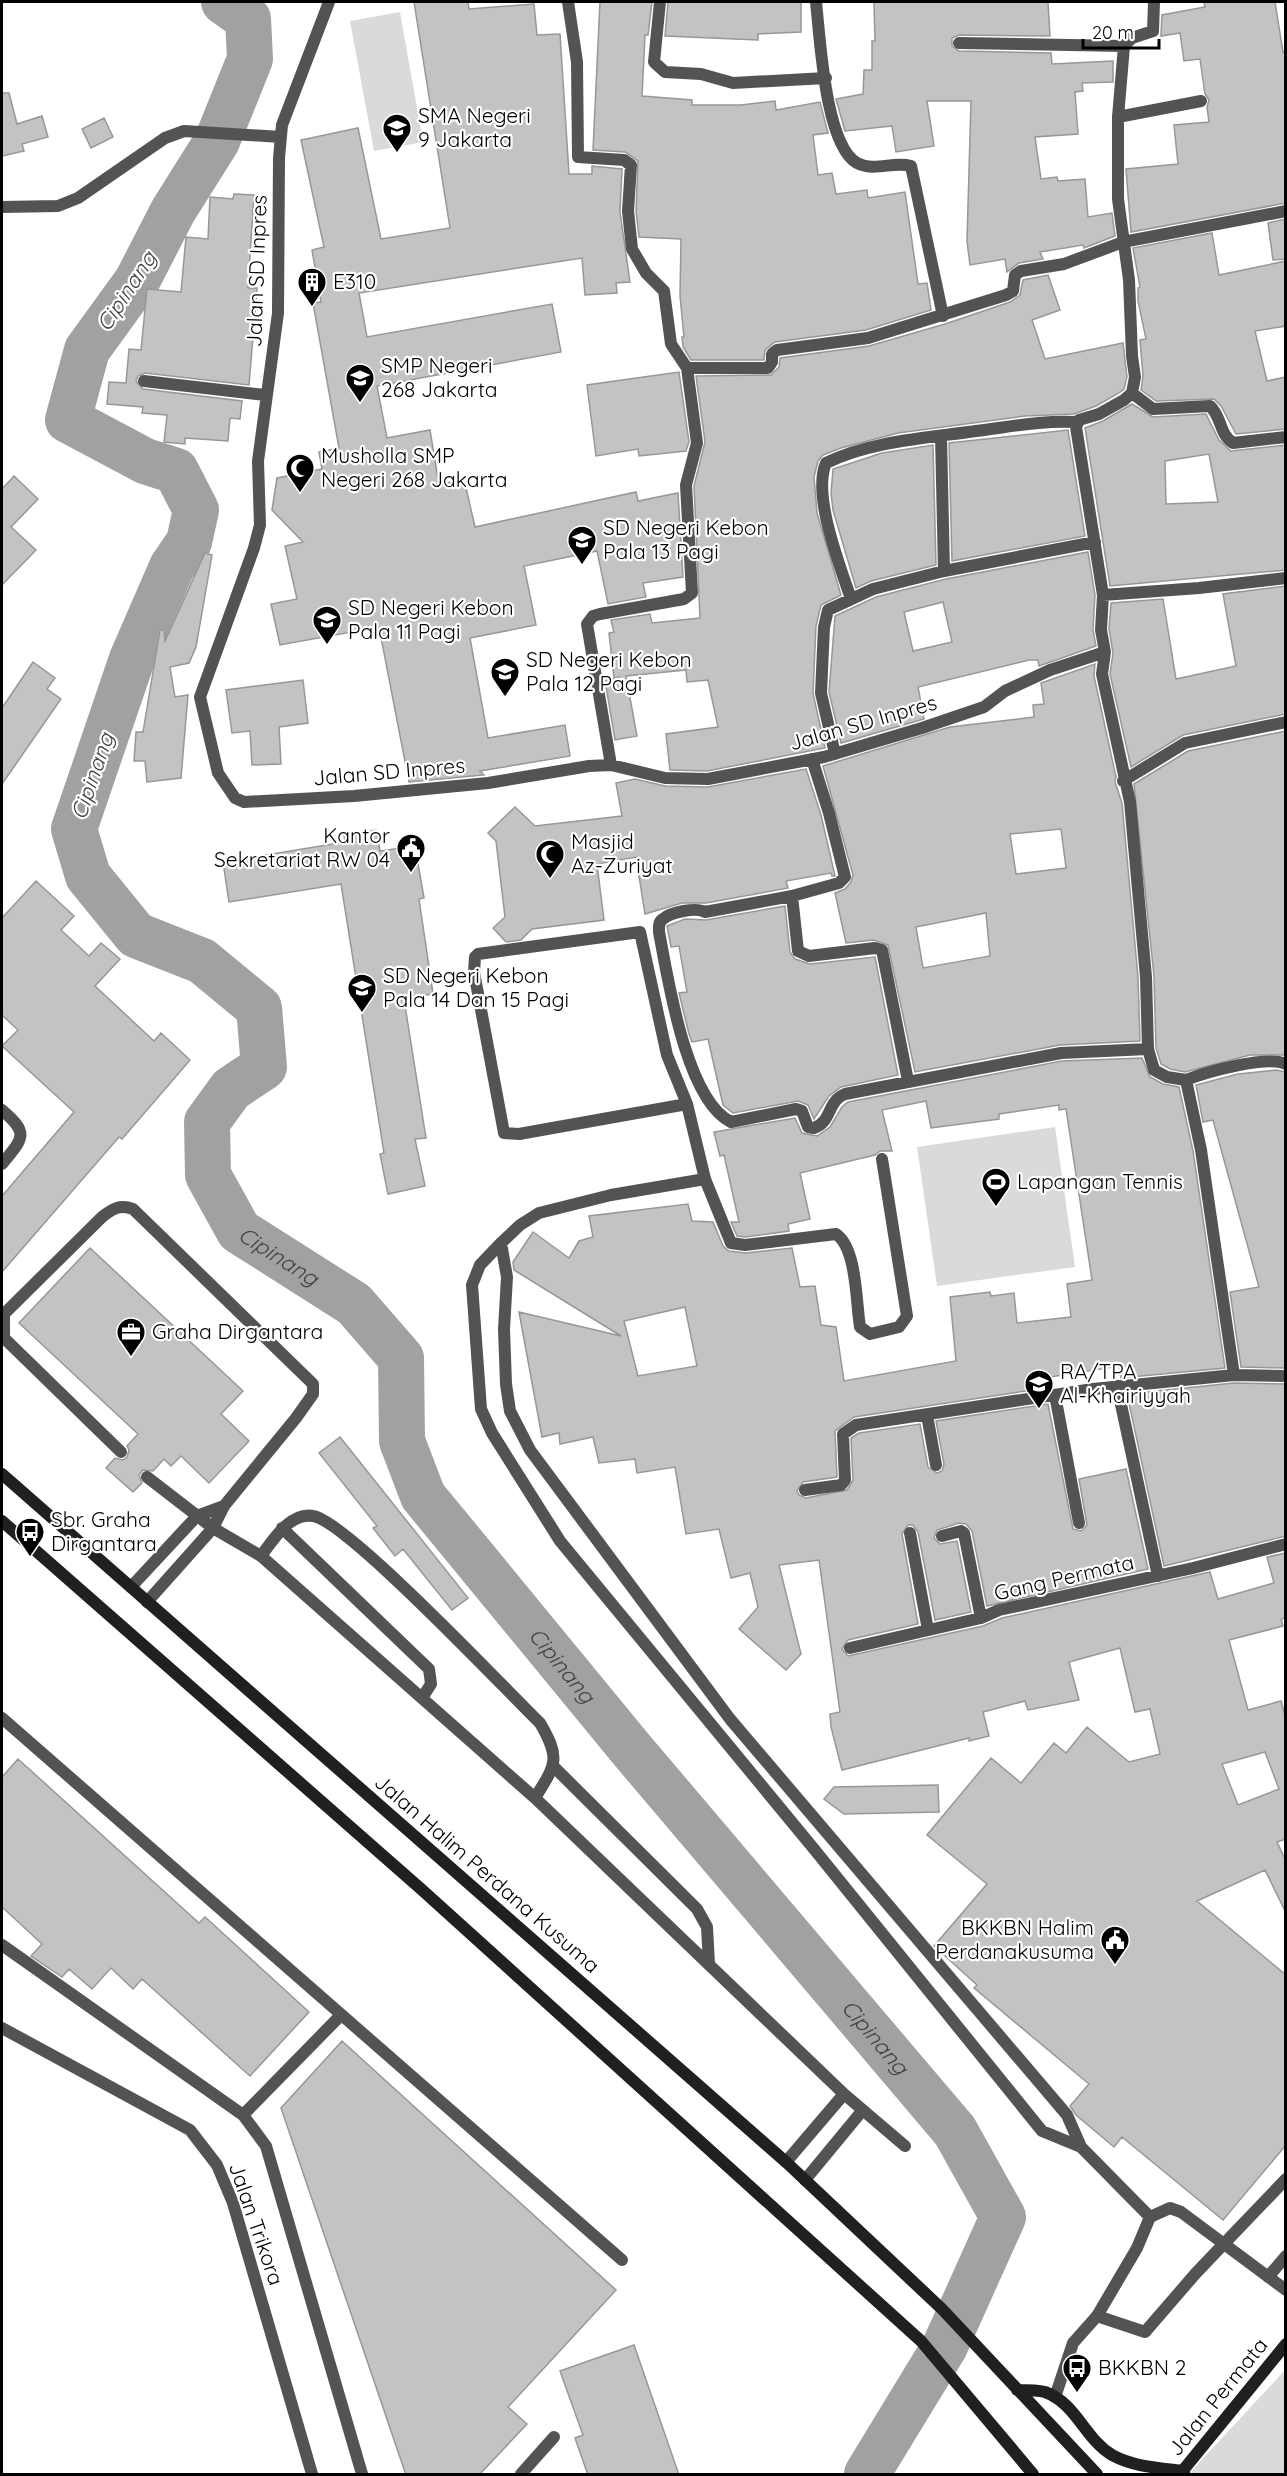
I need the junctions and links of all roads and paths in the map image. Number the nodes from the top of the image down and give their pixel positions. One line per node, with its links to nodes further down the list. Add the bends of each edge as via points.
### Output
1 (329, 2): 11 (street, Jalan SD Inpres, via 282,125)
2 (568, 2): 16 (street, via 577,62 578,158 624,160 631,165 628,211 632,249 646,273 664,291 671,344)
3 (660, 2): 8 (street, via 654,62 665,72 701,74 733,83)
4 (816, 2): 8 (street)
5 (1154, 2): 7 (street, via 1153,31 1132,38)
6 (959, 43): 7 (street)
7 (1124, 46): 10 (street)
8 (826, 78): 15 (street, via 833,126 845,153 865,166 911,166)
9 (1202, 101): 10 (street)
10 (1118, 117): 14 (street, via 1118,199)
11 (281, 137): 12 (street, via 184,131 165,138 78,198 58,206); 19 (street, Jalan SD Inpres, via 279,304)
12 (2, 207)
13 (1286, 211): 14 (street)
14 (1123, 242): 15 (street, via 1064,264 1021,271 1015,275 1010,293); 18 (street, via 1135,377)
15 (942, 316): 16 (street, via 868,338 777,350 765,369)
16 (687, 368): 32 (street, via 698,443 686,485 692,593 684,599 592,616 587,624)
17 (144, 381): 19 (street)
18 (1132, 393): 20 (street, via 1099,414); 22 (street, via 1153,410 1210,406 1233,443)
19 (265, 395): 32 (street, Jalan SD Inpres, via 258,461 260,525 200,697 218,773 235,798 244,802 354,796 488,783 565,768)
20 (1077, 422): 21 (street, via 1045,422); 23 (street)
21 (940, 436): 24 (street); 27 (street, via 852,452 826,464 822,473 825,506)
22 (1286, 438)
23 (1095, 542): 24 (street); 26 (street)
24 (944, 571): 27 (street, via 873,589)
25 (1286, 578): 26 (street)
26 (1103, 595): 28 (street, via 1101,630)
27 (851, 599): 30 (street, via 828,610 824,627 821,693)
28 (1105, 652): 30 (street, Jalan SD Inpres, via 1050,670 1005,691 984,707); 33 (street, via 1102,675)
29 (1286, 722): 33 (street, via 1185,743)
30 (835, 753): 31 (street, Jalan SD Inpres)
31 (812, 759): 32 (street, Jalan SD Inpres, via 708,779 665,778); 34 (street, via 844,877 839,883)
32 (611, 765)
33 (1123, 781): 35 (street, via 1133,831)
34 (792, 896): 38 (street, via 801,954 882,950); 38 (street, via 705,912 688,911 665,917 659,923 682,1039 709,1101 731,1122 799,1109 810,1129 824,1123 834,1100 840,1096)
35 (1148, 1049): 37 (street, via 1154,1070); 38 (street, via 1061,1053)
36 (1286, 1064): 37 (street, via 1265,1062)
37 (1186, 1080): 45 (street, via 1201,1150)
38 (908, 1081)
39 (687, 1104): 39 (street, via 519,1134 504,1133 474,957 640,932 667,1055); 43 (street)
40 (2, 1110): 42 (street, via 19,1124 22,1132 21,1140)
41 (882, 1159): 43 (street, via 907,1316 899,1327 870,1334 860,1327 850,1256 844,1240 836,1234 745,1245 731,1243)
42 (2, 1164)
43 (705, 1179): 44 (street, via 539,1212)
44 (501, 1243): 75 (street, via 507,1277 507,1393 510,1411 530,1450 729,1719); 76 (street, via 480,1265 472,1285 481,1409 492,1433 560,1541)
45 (1234, 1375): 46 (street); 47 (street)
46 (1286, 1376)
47 (1117, 1386): 48 (street); 65 (street)
48 (1055, 1395): 49 (street); 58 (street)
49 (927, 1415): 51 (street); 54 (street, via 856,1425 843,1434 842,1485)
50 (121, 1452): 55 (street, via 4,1338 2,1323 4,1314 102,1217 114,1208 127,1206 313,1384 313,1394 296,1419)
51 (936, 1465)
52 (2, 1474): 66 (street, Jalan Halim Perdana Kusuma)
53 (147, 1477): 56 (street)
54 (805, 1490)
55 (224, 1506): 56 (street); 59 (street)
56 (197, 1516): 59 (street); 66 (street)
57 (2, 1521): 104 (street, via 421,1889 921,2341)
58 (1078, 1523)
59 (213, 1528): 64 (street); 67 (street)
60 (282, 1528): 64 (street); 71 (street, via 429,1669 431,1684); 73 (street, via 312,1515 324,1519 365,1551 540,1723 552,1744)
61 (910, 1533): 69 (street)
62 (942, 1536): 68 (street, via 964,1533)
63 (1286, 1544): 65 (street, Gang Permata)
64 (261, 1556): 71 (street)
65 (1158, 1576): 68 (street, Gang Permata, via 999,1610)
66 (131, 1587): 67 (street, Jalan Halim Perdana Kusuma)
67 (147, 1602): 86 (street, Jalan Halim Perdana Kusuma)
68 (981, 1618): 69 (street, Gang Permata)
69 (928, 1630): 70 (street, Gang Permata)
70 (850, 1648)
71 (422, 1698): 74 (street)
72 (4, 1725): 79 (street)
73 (554, 1767): 74 (street); 78 (street, via 697,1909 707,1927)
74 (535, 1798): 78 (street)
75 (827, 1833): 76 (street); 85 (street, via 1067,2115)
76 (814, 1849): 85 (street, via 1042,2131)
77 (2, 1945): 83 (street)
78 (709, 1964): 81 (street)
79 (341, 2015): 83 (street); 92 (street)
80 (2, 2028): 101 (street, Jalan Trikora, via 190,2130 217,2165 233,2203)
81 (844, 2094): 82 (street); 86 (street)
82 (862, 2111): 84 (street); 88 (street)
83 (243, 2115): 102 (street, via 266,2146)
84 (905, 2145)
85 (1081, 2147): 89 (street)
86 (786, 2162): 88 (street, Jalan Halim Perdana Kusuma)
87 (1286, 2179): 90 (street)
88 (805, 2180): 97 (street, Jalan Halim Perdana Kusuma, via 942,2309)
89 (1150, 2217): 90 (street, via 1170,2208); 95 (street, via 1137,2248)
90 (1224, 2243): 93 (street); 95 (street, via 1145,2332)
91 (1286, 2256): 93 (street)
92 (622, 2260)
93 (1268, 2277): 94 (street)
94 (1286, 2290)
95 (1097, 2316): 98 (street, via 1073,2343)
96 (1286, 2344): 100 (street, Jalan Permata)
97 (1017, 2390): 98 (street); 105 (street, Jalan Halim Perdana Kusuma)
98 (1055, 2397): 100 (street, via 1111,2454 1139,2465)
99 (554, 2437): 103 (street)
100 (1183, 2473)
101 (312, 2475)
102 (362, 2475)
103 (521, 2475)
104 (1033, 2475)
105 (1097, 2475)

